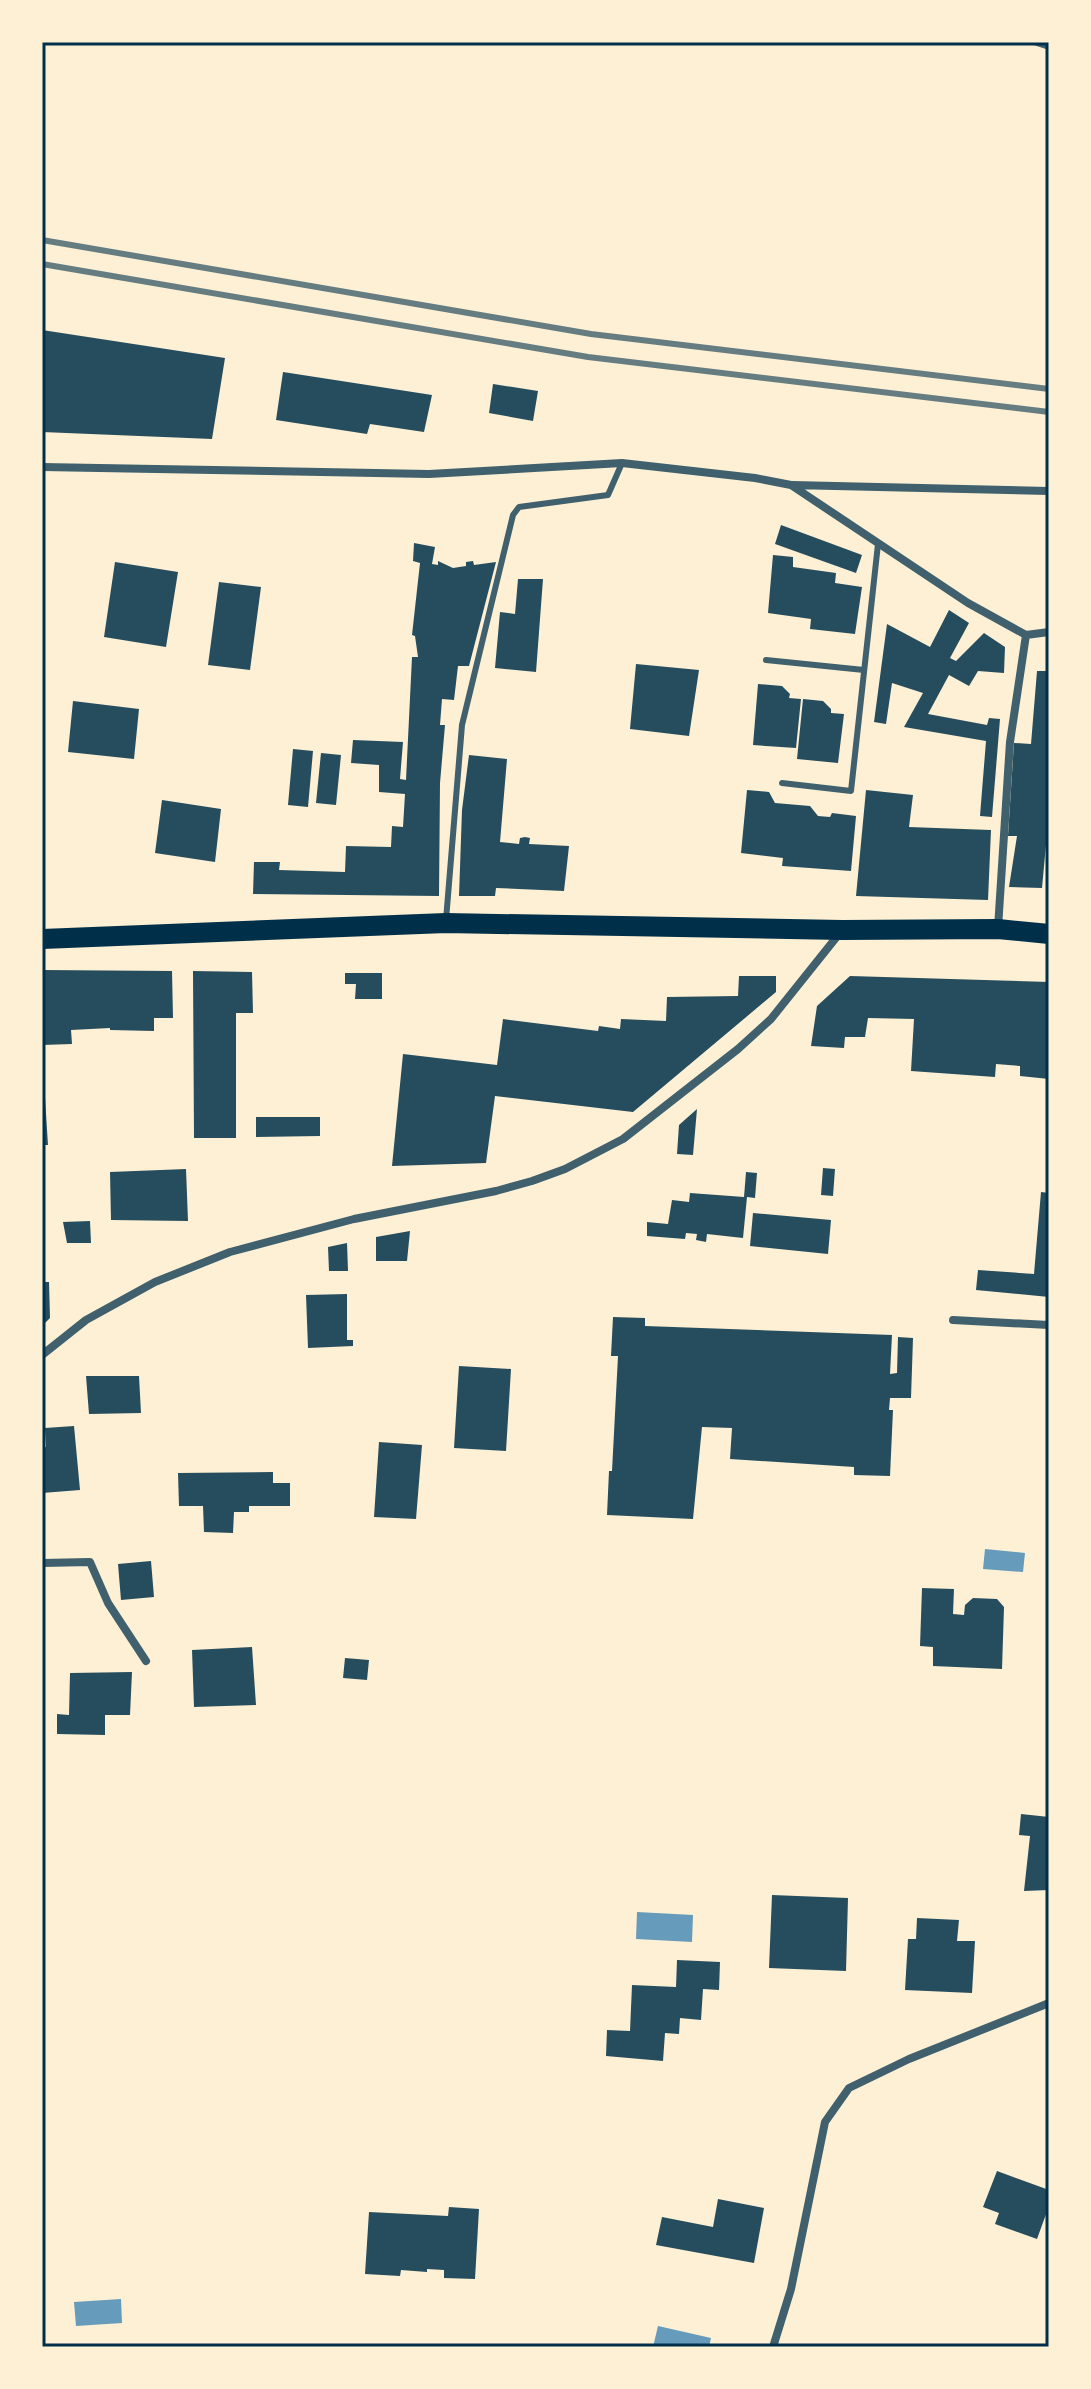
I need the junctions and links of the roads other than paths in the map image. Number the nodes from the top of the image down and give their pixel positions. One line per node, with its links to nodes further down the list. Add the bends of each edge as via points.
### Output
1 (1034, 42): 2 (lane)
2 (1049, 47)
3 (622, 463): 4 (street, via 429,474); 5 (street); 13 (lane, via 608,495 519,507 513,515 462,725)
4 (42, 467)
5 (791, 485): 6 (street); 7 (street)
6 (1049, 491)
7 (878, 544): 9 (street); 11 (lane)
8 (1049, 632): 9 (street)
9 (1026, 635): 14 (street, via 1010,742)
10 (766, 660): 11 (lane)
11 (864, 670): 12 (lane, via 851,791)
12 (782, 783)
13 (446, 923): 15 (main road); 17 (main road)
14 (998, 929): 15 (main road); 16 (main road)
15 (842, 930): 20 (street, via 771,1019 623,1139 532,1181 230,1252 155,1282 86,1320)
16 (1049, 934)
17 (42, 939)
18 (953, 1320): 19 (street)
19 (1049, 1325)
20 (42, 1355)
21 (42, 1563): 22 (street, via 90,1562 108,1603)
22 (146, 1661)
23 (1049, 2003): 24 (street, via 849,2088 825,2122 791,2289)
24 (773, 2347)

